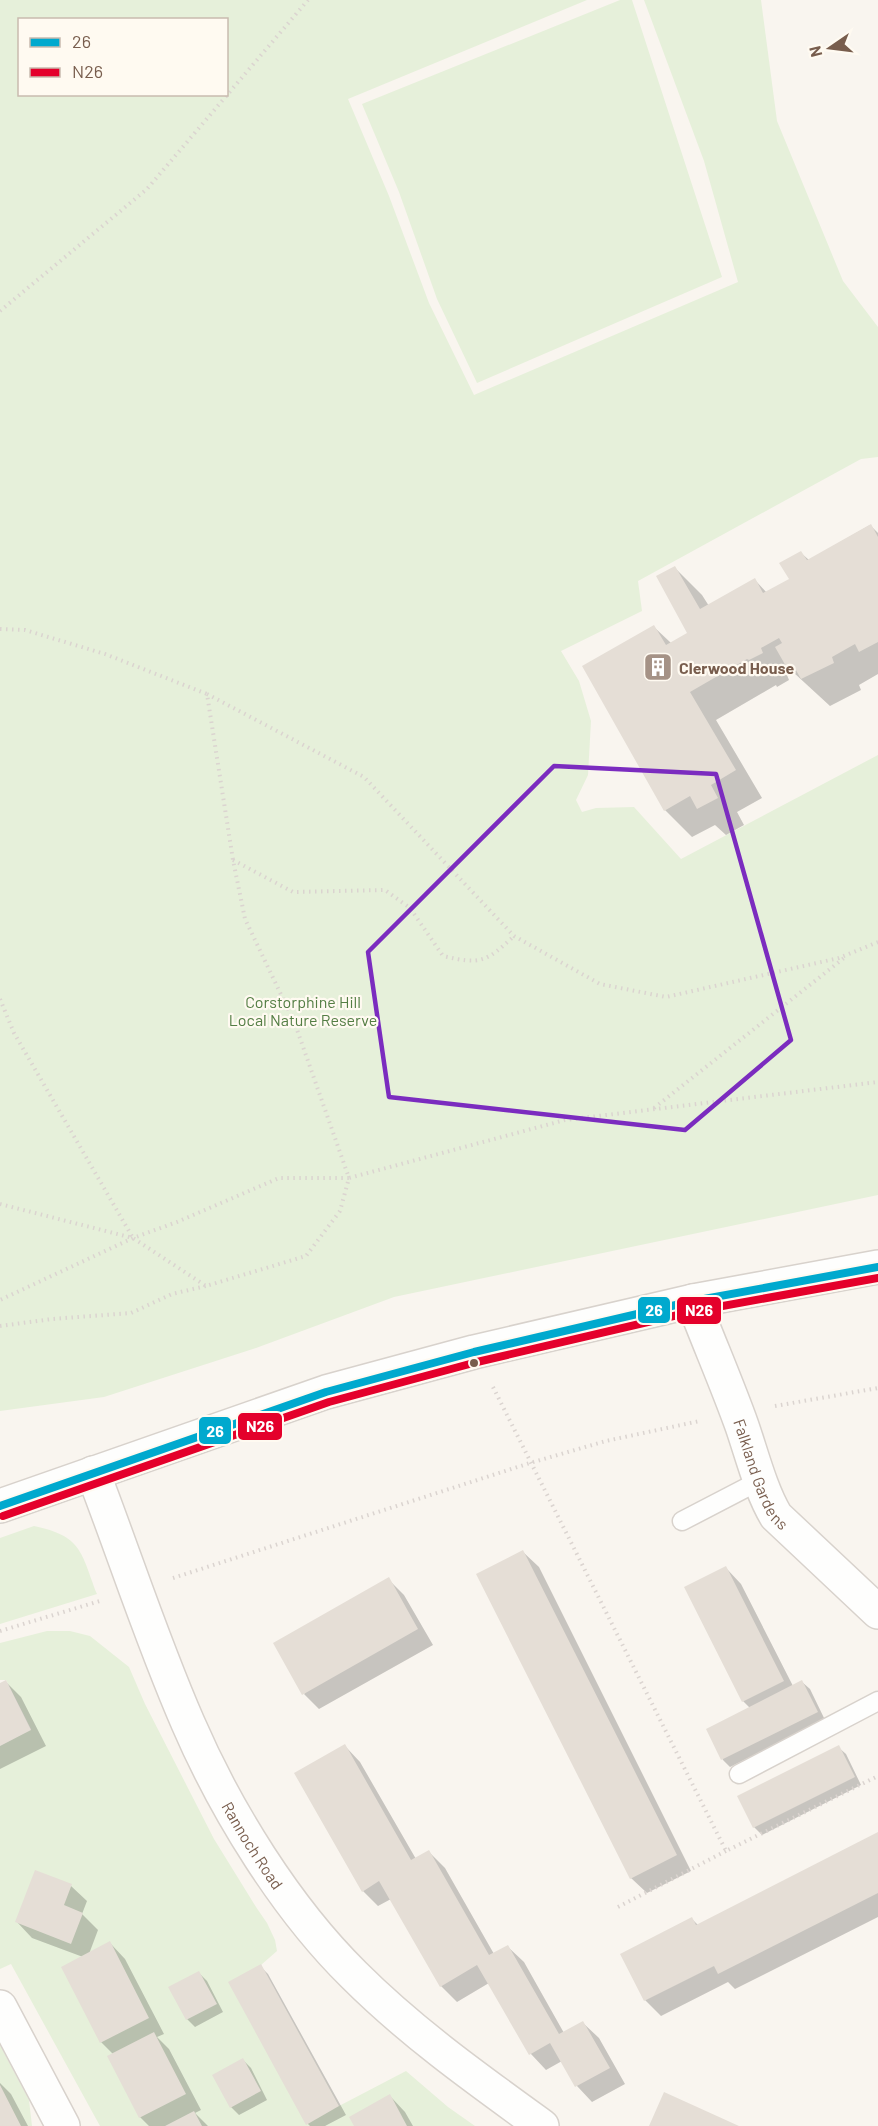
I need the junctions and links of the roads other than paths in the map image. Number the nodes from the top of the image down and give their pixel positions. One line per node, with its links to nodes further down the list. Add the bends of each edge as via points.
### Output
1 (878, 1267): 2 (street)
2 (693, 1301): 3 (street, via 474,1352 326,1392); 4 (street, Falkland Gardens)
3 (93, 1473): 5 (street); 12 (street, Rannoch Road, via 188,1723 214,1779 282,1889 354,1976 458,2064)
4 (761, 1480): 6 (lane); 7 (street, Falkland Gardens, via 765,1499 776,1516)
5 (0, 1506)
6 (682, 1521)
7 (878, 1612)
8 (878, 1701): 9 (lane)
9 (739, 1774)
10 (0, 2007): 11 (street)
11 (63, 2126)
12 (542, 2126)

